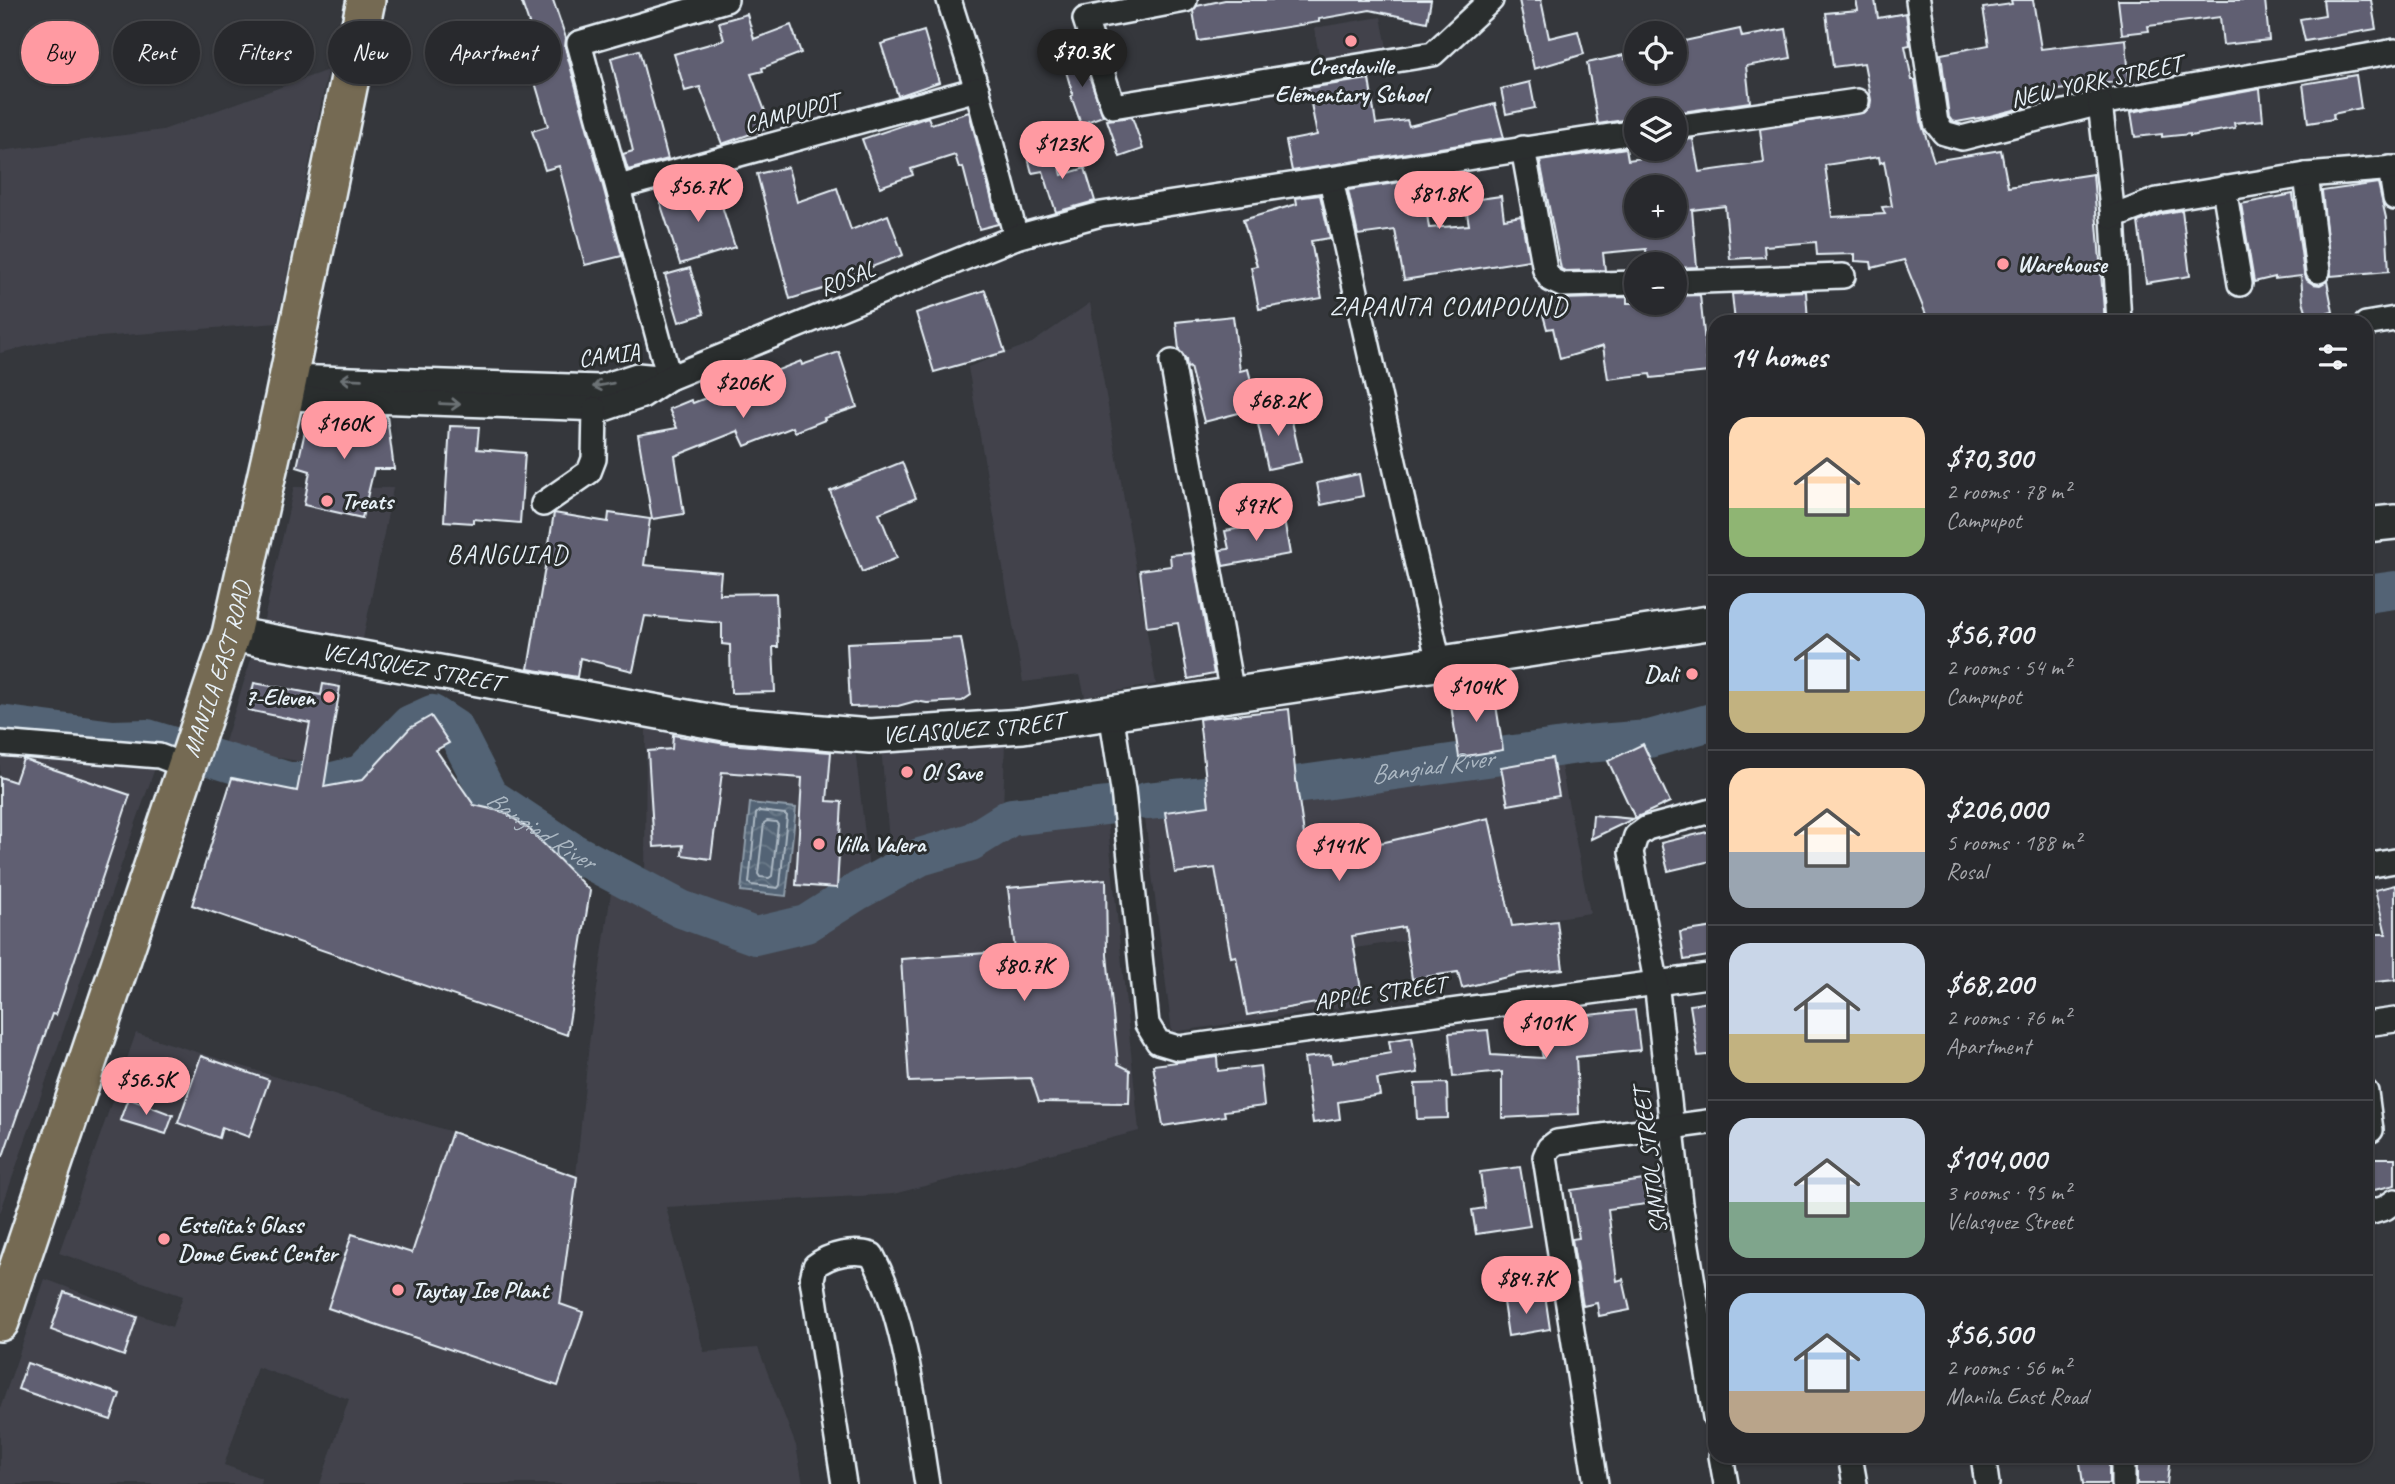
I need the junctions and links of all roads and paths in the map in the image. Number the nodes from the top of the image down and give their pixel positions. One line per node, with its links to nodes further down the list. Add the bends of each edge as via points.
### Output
1 (366, 0): 32 (main road, MANILA EAST ROAD)
2 (726, 0): 17 (street, via 579,43)
3 (950, 0): 8 (street)
4 (1185, 0): 5 (street, via 1084,19 1112,106 1433,54)
5 (1491, 0)
6 (1918, 0): 10 (street, NEW YORK STREET, via 1936,123 1944,133 1962,138)
7 (2395, 51): 10 (street, NEW YORK STREET)
8 (977, 89): 17 (street, CAMPUPOT); 21 (street)
9 (1857, 101): 11 (street)
10 (2100, 103): 20 (street)
11 (1687, 125)
12 (1624, 134): 13 (street, ROSAL)
13 (1523, 148): 16 (street, ROSAL); 25 (street, via 1545,270 1551,280 1562,285)
14 (2393, 168): 15 (street); 19 (street)
15 (2306, 175): 18 (street); 22 (street)
16 (1331, 180): 21 (street, ROSAL, via 1101,214); 39 (street)
17 (619, 187): 31 (street)
18 (2224, 188): 20 (street, via 2157,200); 26 (street)
19 (2395, 198)
20 (2113, 217): 27 (street)
21 (1016, 237): 31 (street, ROSAL)
22 (2318, 271)
23 (1843, 276): 24 (street)
24 (1687, 282)
25 (1624, 283)
26 (2240, 284)
27 (2119, 315)
28 (2395, 319): 29 (street)
29 (2373, 323)
30 (1172, 362): 40 (street)
31 (669, 378): 32 (street, CAMIA, one-way to 32, via 637,375 600,387); 33 (street, CAMIA, via 642,396)
32 (285, 388): 33 (street, CAMIA, one-way to 33); 38 (main road, MANILA EAST ROAD)
33 (595, 409): 34 (street, via 594,460 589,471)
34 (543, 504)
35 (2395, 522): 36 (main road)
36 (2373, 525)
37 (1708, 623): 39 (main road, VELASQUEZ STREET)
38 (231, 634): 41 (main road, VELASQUEZ STREET, via 724,724 870,736 1023,726); 43 (main road, MANILA EAST ROAD)
39 (1439, 663): 40 (main road, VELASQUEZ STREET)
40 (1232, 694): 41 (main road, VELASQUEZ STREET)
41 (1111, 712): 48 (street, APPLE STREET, via 1147,1024 1158,1042 1178,1048)
42 (0, 743): 43 (street)
43 (191, 758): 55 (main road, MANILA EAST ROAD)
44 (1708, 812): 48 (street, SANTOL STREET, via 1647,828 1636,836 1631,852)
45 (2395, 861): 46 (street)
46 (2373, 865)
47 (1708, 976): 48 (street, APPLE STREET)
48 (1656, 981): 52 (street, SANTOL STREET)
49 (2395, 1020): 50 (street)
50 (2373, 1023)
51 (1708, 1122): 52 (street)
52 (1671, 1127): 56 (street, SANTOL STREET); 63 (street, via 1557,1142 1545,1157)
53 (2395, 1201): 54 (street)
54 (2373, 1212)
55 (0, 1322)
56 (1708, 1375)
57 (1722, 1463): 64 (street)
58 (1851, 1463): 65 (street)
59 (1984, 1463): 66 (street)
60 (2123, 1463): 67 (street)
61 (844, 1484): 62 (street, via 812,1279 814,1266 823,1259 860,1251 872,1255 878,1266 900,1331)
62 (927, 1484)
63 (1596, 1484)
64 (1726, 1484)
65 (1855, 1484)
66 (1987, 1484)
67 (2123, 1484)

